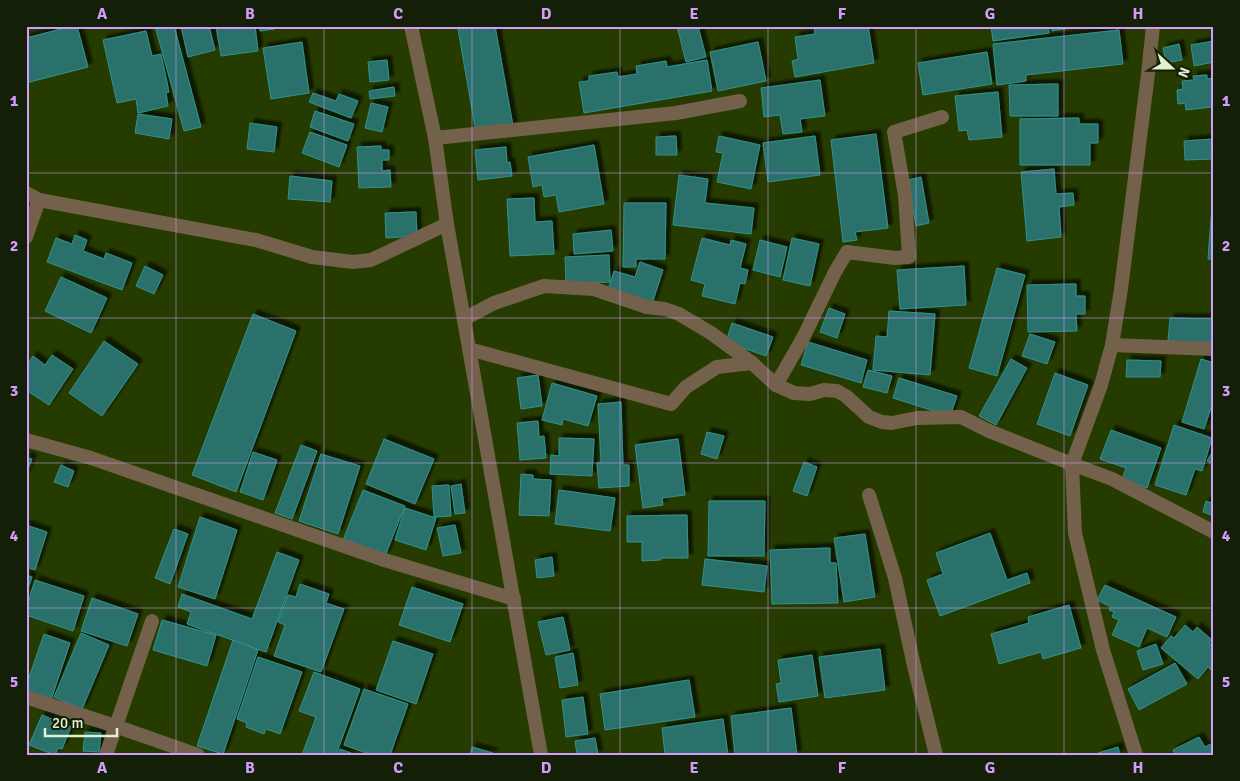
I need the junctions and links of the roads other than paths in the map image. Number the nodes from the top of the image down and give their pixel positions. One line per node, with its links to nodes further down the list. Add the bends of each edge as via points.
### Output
1 (412, 26): 5 (street)
2 (1153, 26): 11 (street)
3 (740, 101): 5 (street, via 676,113)
4 (942, 116): 15 (street, via 894,132 905,195 909,257 847,252)
5 (435, 138): 8 (street)
6 (26, 193): 7 (street)
7 (39, 200): 8 (street, via 256,240 312,257 353,262 371,260); 9 (street)
8 (447, 224): 10 (street)
9 (26, 238)
10 (464, 319): 13 (street); 14 (street, via 494,303 544,286 594,289 679,314)
11 (1112, 345): 12 (street); 17 (street)
12 (1214, 349)
13 (470, 350): 14 (street, via 671,404 686,387 717,368); 20 (street)
14 (752, 363): 15 (street)
15 (776, 385): 17 (street, via 794,393 837,391 869,417 882,422 961,417)
16 (26, 440): 20 (street, via 91,458 381,559)
17 (1072, 464): 19 (street, via 1112,479); 28 (street, via 1075,533 1103,650)
18 (869, 495): 27 (street, via 895,578)
19 (1214, 532)
20 (514, 599): 26 (street)
21 (152, 621): 23 (street)
22 (26, 697): 23 (street)
23 (115, 726): 24 (street); 25 (street)
24 (106, 755)
25 (198, 755)
26 (541, 755)
27 (936, 755)
28 (1136, 755)

